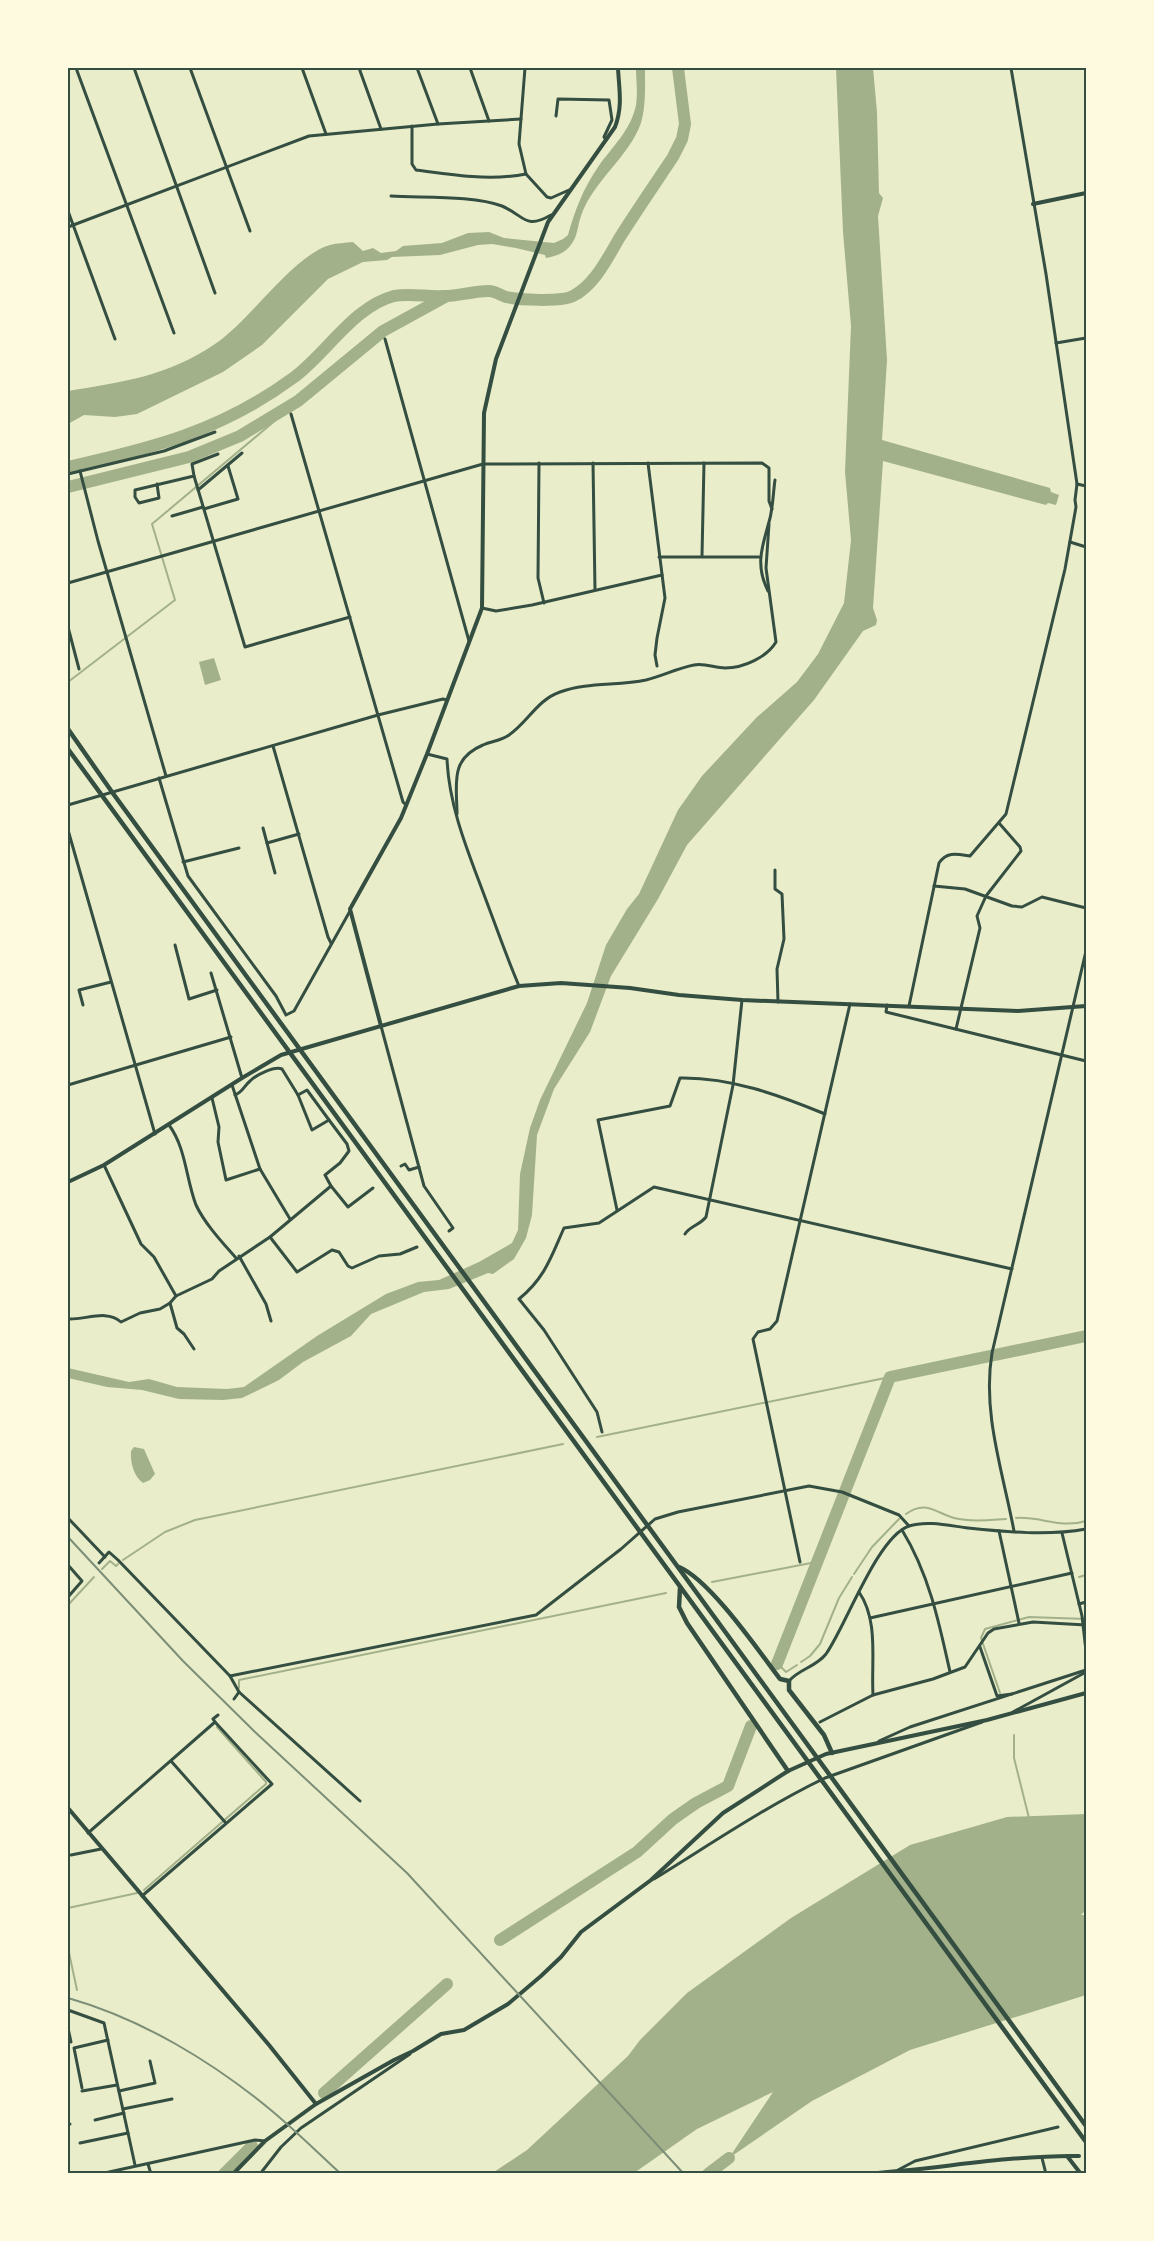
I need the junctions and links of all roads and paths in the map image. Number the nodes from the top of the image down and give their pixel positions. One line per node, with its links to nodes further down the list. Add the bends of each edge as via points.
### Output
1 (76, 68): 26 (street)
2 (134, 68): 21 (street)
3 (190, 68): 19 (street)
4 (302, 68): 17 (street)
5 (359, 68): 16 (street)
6 (417, 68): 14 (street)
7 (470, 68): 13 (street)
8 (525, 68): 12 (street)
9 (618, 68): 18 (main road, via 620,114)
10 (1011, 68): 25 (street)
11 (556, 116): 18 (street, via 558,99 609,100 612,120)
12 (521, 119): 13 (street); 20 (street, via 519,144)
13 (489, 121): 14 (street)
14 (438, 124): 15 (street)
15 (412, 126): 16 (street); 20 (street, via 412,164 416,170 500,177)
16 (381, 129): 17 (street)
17 (326, 134): 19 (street, via 309,136)
18 (606, 140): 22 (main road)
19 (226, 168): 21 (street); 31 (street)
20 (526, 174): 22 (street, via 551,198)
21 (177, 186): 26 (street); 32 (street)
22 (569, 190): 28 (main road)
23 (1086, 193): 25 (main road)
24 (390, 196): 28 (street, via 501,206 531,223)
25 (1033, 204): 37 (street)
26 (126, 205): 29 (street); 33 (street)
27 (68, 211): 29 (street)
28 (553, 214): 46 (main road, via 496,359 484,413)
29 (73, 225): 30 (street); 35 (street)
30 (68, 227)
31 (250, 231)
32 (215, 293)
33 (174, 333)
34 (1086, 338): 37 (street)
35 (115, 339)
36 (385, 339): 51 (street)
37 (1056, 343): 54 (street)
38 (291, 414): 59 (street)
39 (215, 432): 48 (street, via 164,451)
40 (242, 453): 47 (street)
41 (218, 454): 50 (street, via 192,464)
42 (538, 463): 43 (street); 46 (street); 73 (street, via 538,579)
43 (593, 463): 44 (street); 71 (street)
44 (648, 463): 45 (street); 65 (street)
45 (704, 463): 58 (street, via 766,464); 66 (street)
46 (483, 464): 51 (street); 74 (main road)
47 (228, 466): 56 (street); 57 (street, via 238,499)
48 (81, 471): 49 (street); 68 (street)
49 (68, 474)
50 (194, 476): 53 (street); 56 (street)
51 (423, 480): 59 (street); 77 (street)
52 (775, 480): 58 (street)
53 (157, 484): 53 (street, via 135,490 139,503 159,498)
54 (1077, 484): 55 (street); 63 (street)
55 (1086, 486)
56 (198, 489): 57 (street)
57 (204, 508): 60 (street); 62 (street)
58 (772, 509): 61 (street)
59 (319, 510): 62 (street); 75 (street)
60 (172, 516)
61 (769, 524): 67 (street); 72 (street, via 766,560)
62 (214, 541): 68 (street); 75 (street, via 244,647)
63 (1070, 542): 64 (street); 93 (street, via 1006,814)
64 (1086, 547)
65 (659, 556): 66 (street); 69 (street)
66 (702, 556): 67 (street)
67 (760, 557): 72 (street)
68 (107, 571): 70 (street); 86 (street)
69 (662, 575): 71 (street); 78 (street, via 665,598 657,638)
70 (68, 583)
71 (595, 591): 73 (street)
72 (770, 595): 92 (street, via 776,642 772,650 725,668 693,665 647,680 575,687 555,694 537,706 508,736 481,745 461,763 455,779)
73 (544, 603): 74 (street, via 495,611)
74 (482, 608): 77 (main road)
75 (350, 617): 81 (street)
76 (68, 627): 79 (street)
77 (470, 642): 80 (main road)
78 (657, 666)
79 (79, 669)
80 (447, 700): 81 (street); 85 (main road)
81 (378, 715): 83 (street); 91 (street)
82 (68, 729): 88 (highway)
83 (273, 746): 86 (street); 96 (street)
84 (68, 749): 89 (highway)
85 (427, 754): 91 (main road); 92 (street, via 447,759)
86 (166, 776): 87 (street)
87 (159, 778): 88 (street); 99 (street)
88 (112, 792): 89 (street); 125 (highway)
89 (101, 795): 90 (street); 126 (highway)
90 (68, 805)
91 (406, 805): 105 (main road)
92 (457, 814): 111 (street, via 466,849)
93 (999, 823): 102 (street, via 970,856 952,853 943,857); 103 (street, via 1021,851)
94 (263, 828): 97 (street)
95 (68, 830): 110 (street)
96 (299, 834): 97 (street); 106 (street)
97 (267, 843): 101 (street)
98 (237, 850): 99 (street)
99 (183, 862): 106 (street, via 188,876 286,1015 294,1011)
100 (775, 870): 114 (street, via 775,889 783,894 784,939 777,969)
101 (275, 873)
102 (934, 886): 103 (street); 118 (street)
103 (986, 896): 104 (street, via 1012,906 1022,907 1041,897); 121 (street, via 977,916 980,928)
104 (1086, 908)
105 (351, 909): 106 (street); 122 (main road)
106 (331, 943)
107 (175, 945): 112 (street, via 189,999)
108 (1086, 951): 120 (street)
109 (211, 973): 112 (street)
110 (111, 982): 116 (street, via 79,990); 129 (street)
111 (519, 986): 113 (main road, via 587,985); 122 (main road)
112 (216, 990): 124 (street)
113 (742, 1000): 114 (main road); 131 (street)
114 (778, 1002): 115 (main road)
115 (850, 1004): 117 (main road); 137 (street)
116 (83, 1005)
117 (887, 1005): 118 (main road); 123 (street, via 886,1012)
118 (909, 1006): 121 (main road)
119 (1086, 1006): 120 (main road)
120 (1073, 1007): 121 (main road, via 1018,1011); 127 (street)
121 (960, 1008): 123 (street)
122 (381, 1026): 125 (main road); 143 (street)
123 (956, 1029): 127 (street)
124 (231, 1037): 129 (street); 130 (street)
125 (301, 1049): 126 (main road); 167 (highway)
126 (290, 1053): 130 (main road); 173 (highway)
127 (1061, 1054): 128 (street); 158 (street)
128 (1086, 1061)
129 (136, 1066): 132 (street); 140 (street)
130 (242, 1078): 133 (main road)
131 (734, 1084): 137 (street, via 772,1093); 149 (street); 150 (street, via 680,1078 670,1106 598,1120)
132 (68, 1085)
133 (232, 1085): 134 (street); 136 (main road)
134 (236, 1095): 135 (street, via 251,1080 278,1067); 144 (street)
135 (298, 1095): 138 (street, via 307,1090); 138 (street, via 312,1130)
136 (212, 1098): 139 (main road); 144 (street, via 226,1180)
137 (825, 1114): 152 (street)
138 (329, 1120): 146 (street, via 349,1151 325,1175)
139 (169, 1125): 140 (main road); 157 (street, via 197,1206)
140 (155, 1134): 141 (main road)
141 (104, 1165): 145 (main road); 159 (street, via 141,1244 154,1257)
142 (401, 1166): 143 (street, via 405,1164 409,1170)
143 (419, 1167): 153 (street, via 424,1186 453,1228)
144 (260, 1169): 151 (street)
145 (68, 1184): 148 (street)
146 (331, 1186): 147 (street, via 348,1207); 151 (street)
147 (373, 1188)
148 (68, 1191)
149 (710, 1200): 150 (street, via 654,1187); 152 (street); 154 (street, via 706,1217)
150 (617, 1210): 164 (street, via 599,1223 564,1228 544,1272 519,1299 597,1412)
151 (290, 1219): 155 (street)
152 (800, 1221): 158 (street); 165 (street, via 777,1321 770,1329 754,1335)
153 (449, 1231)
154 (685, 1234)
155 (270, 1237): 156 (street, via 297,1272 332,1250 339,1252 352,1268 379,1256); 157 (street)
156 (417, 1247)
157 (237, 1257): 159 (street, via 212,1279); 162 (street, via 266,1304)
158 (1012, 1269): 172 (street, via 992,1353 988,1405)
159 (176, 1296): 160 (street)
160 (170, 1303): 161 (street, via 121,1322 110,1315); 163 (street, via 177,1328)
161 (68, 1320)
162 (271, 1321)
163 (194, 1349)
164 (602, 1432)
165 (784, 1491): 167 (street, via 669,1514); 168 (street, via 809,1486 844,1493 899,1515); 176 (street)
166 (68, 1518): 175 (street)
167 (648, 1526): 173 (street); 179 (highway)
168 (909, 1526): 170 (street); 171 (street, via 930,1524)
169 (1086, 1529): 174 (street)
170 (902, 1530): 183 (street); 186 (street, via 923,1570)
171 (999, 1531): 172 (street); 181 (street)
172 (1014, 1531): 174 (street)
173 (641, 1533): 182 (highway); 195 (street, via 536,1615)
174 (1062, 1533): 180 (street)
175 (105, 1557): 177 (street); 195 (street, via 109,1552 118,1560)
176 (800, 1562)
177 (99, 1563)
178 (68, 1565): 184 (street, via 82,1581)
179 (679, 1567): 196 (highway, via 715,1597 780,1679); 231 (highway)
180 (1072, 1573): 181 (street); 187 (street)
181 (1010, 1586): 186 (street); 189 (street)
182 (680, 1587): 210 (highway, via 679,1607 687,1623); 235 (highway)
183 (858, 1592): 188 (street); 196 (street, via 824,1656)
184 (68, 1597)
185 (1086, 1602): 187 (street)
186 (934, 1604): 188 (street); 194 (street)
187 (1079, 1604): 190 (street)
188 (870, 1618): 200 (street)
189 (1019, 1623): 190 (street); 191 (street, via 994,1629)
190 (1085, 1625): 192 (street)
191 (980, 1647): 194 (street, via 965,1667); 199 (street, via 997,1696)
192 (1086, 1651)
193 (1086, 1671): 199 (street); 203 (street)
194 (950, 1672): 200 (street)
195 (230, 1676): 197 (street)
196 (789, 1681): 208 (highway, via 789,1690 824,1735)
197 (239, 1692): 201 (street); 211 (street)
198 (1086, 1693): 203 (main road)
199 (1016, 1694): 207 (street, via 910,1727)
200 (873, 1695): 206 (street)
201 (234, 1699)
202 (218, 1714): 205 (street)
203 (1009, 1715): 204 (main road)
204 (987, 1720): 207 (main road); 217 (street, via 802,1789 748,1818)
205 (215, 1722): 209 (street); 213 (street, via 272,1784)
206 (820, 1722)
207 (875, 1744): 208 (main road)
208 (832, 1753): 210 (main road)
209 (171, 1760): 213 (street); 214 (street)
210 (788, 1771): 217 (main road, via 723,1813)
211 (360, 1801)
212 (68, 1808): 214 (main road)
213 (225, 1822): 218 (street)
214 (87, 1833): 215 (main road)
215 (101, 1849): 216 (street); 218 (main road)
216 (71, 1855)
217 (651, 1880): 223 (main road, via 581,1932 542,1976 508,2004 464,2030 441,2034)
218 (142, 1896): 228 (main road)
219 (68, 2011): 221 (street, via 104,2022)
220 (68, 2028): 222 (street)
221 (108, 2040): 225 (street); 225 (street, via 74,2048 82,2089)
222 (71, 2042)
223 (413, 2051): 228 (main road); 247 (street, via 301,2128)
224 (150, 2061): 226 (street, via 155,2083)
225 (117, 2085): 226 (street)
226 (119, 2091): 229 (street)
227 (172, 2098): 229 (street)
228 (316, 2104): 234 (main road)
229 (123, 2111): 230 (street); 233 (street)
230 (95, 2120)
231 (1086, 2126)
232 (1058, 2127): 242 (street, via 915,2161)
233 (128, 2133): 236 (street); 241 (street)
234 (265, 2141): 240 (street); 246 (main road)
235 (1086, 2142)
236 (80, 2143)
237 (1068, 2156): 238 (main road); 239 (main road); 250 (main road)
238 (1079, 2156)
239 (1041, 2158): 242 (main road); 243 (street)
240 (147, 2163): 241 (street); 245 (street)
241 (135, 2165): 244 (street)
242 (894, 2172): 248 (main road)
243 (1046, 2173): 249 (street)
244 (100, 2174)
245 (151, 2174)
246 (233, 2174)
247 (260, 2174)
248 (861, 2174)
249 (1032, 2174)
250 (1081, 2174)

